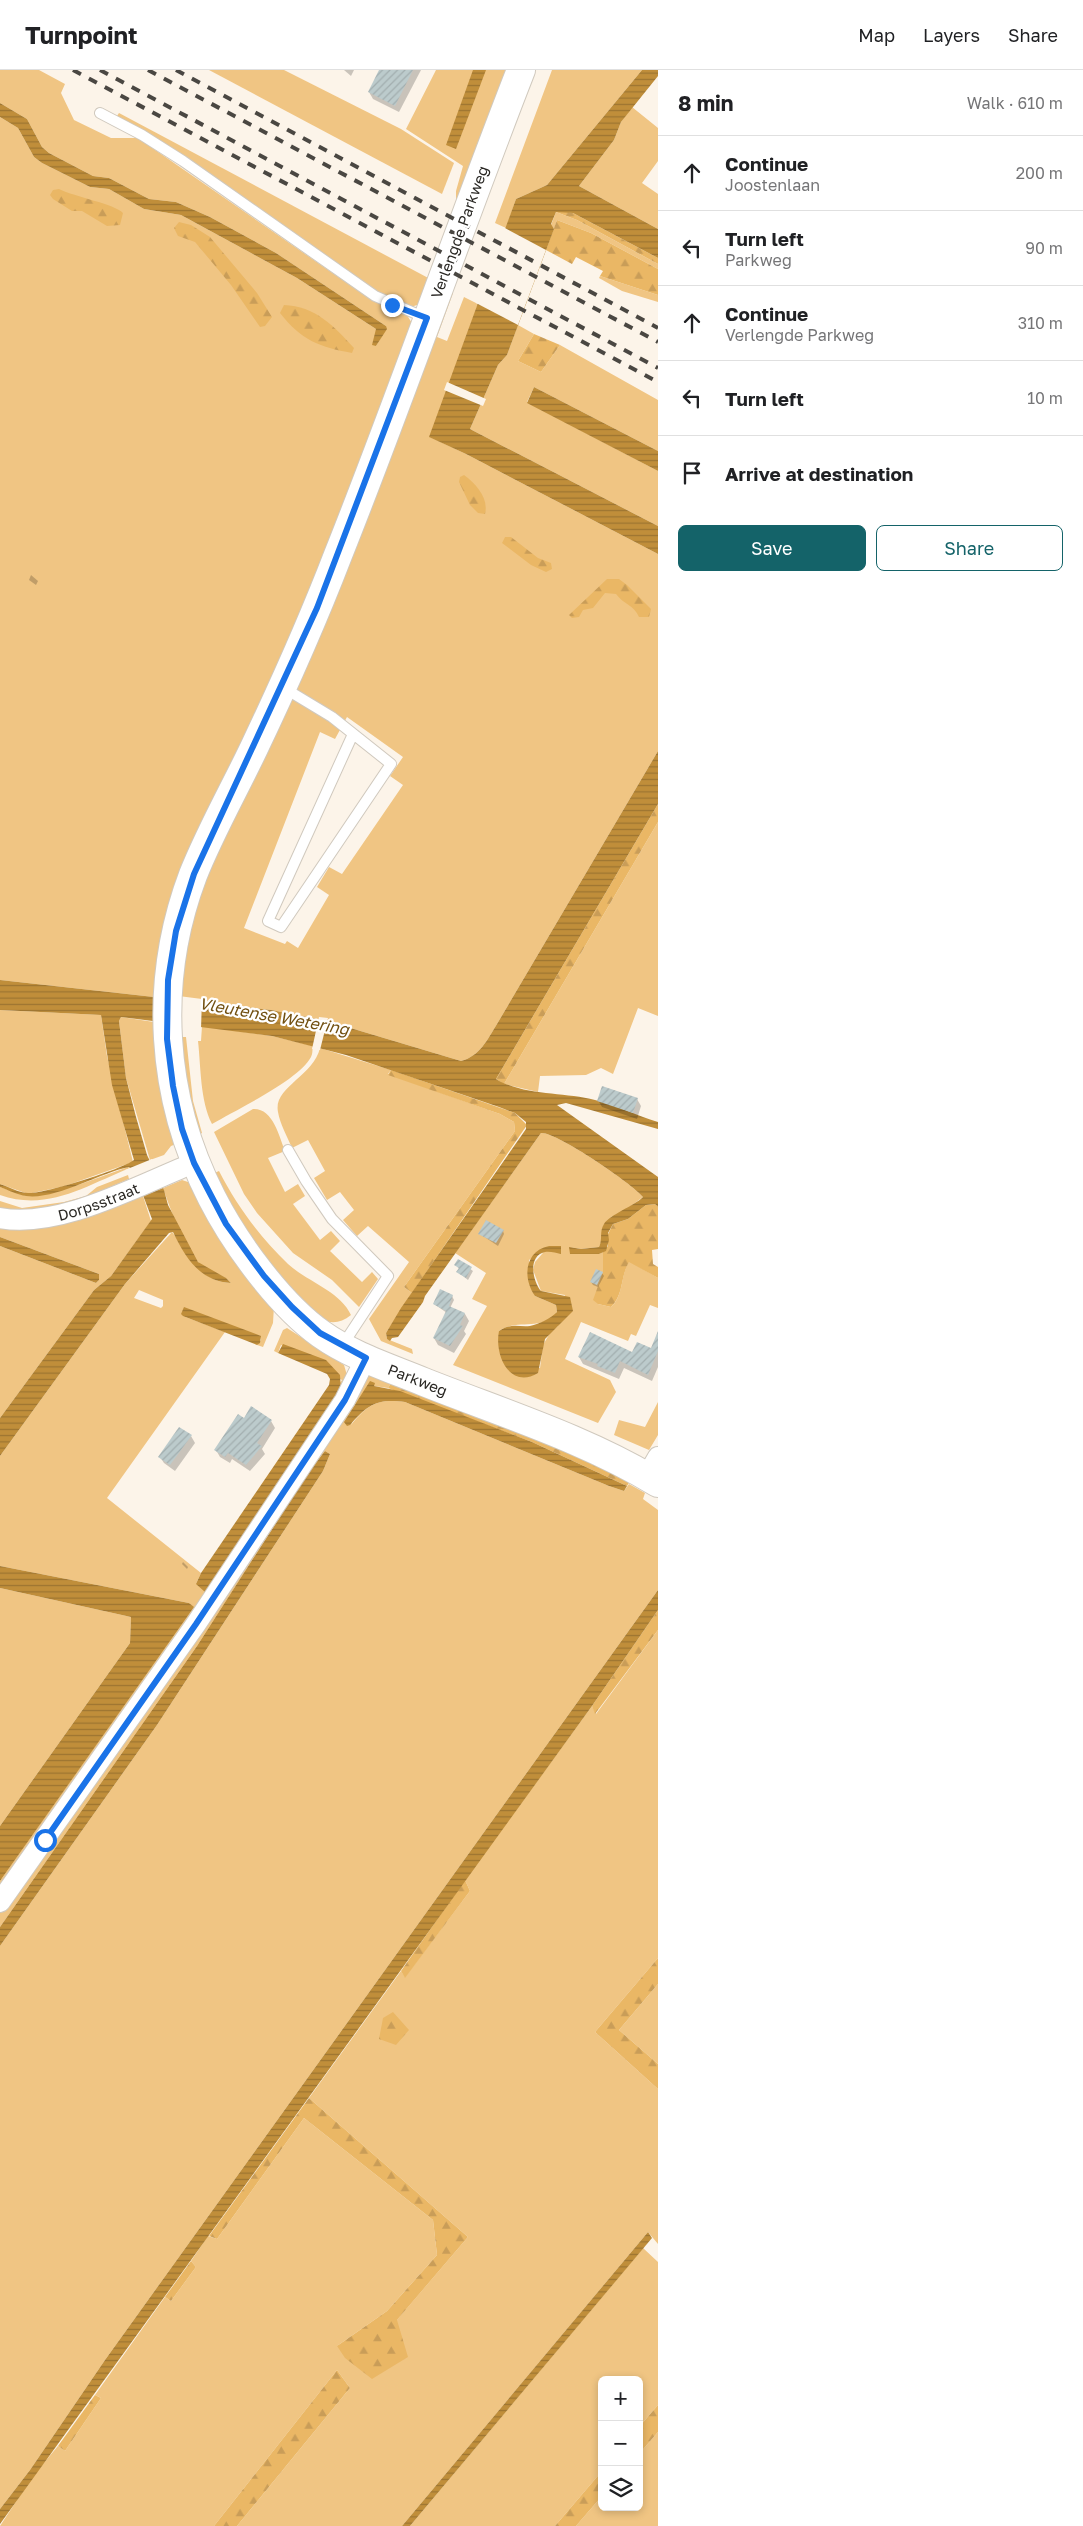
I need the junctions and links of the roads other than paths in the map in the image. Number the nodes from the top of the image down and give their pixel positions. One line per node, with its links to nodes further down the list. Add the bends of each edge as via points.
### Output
1 (520, 70): 3 (street, Verlengde Parkweg)
2 (100, 113): 3 (lane, via 183,161 375,296)
3 (427, 318): 4 (street, Verlengde Parkweg, via 339,553)
4 (281, 687): 5 (lane, via 310,702); 7 (street, Verlengde Parkweg, via 194,874 176,931 168,980 167,1039 179,1114)
5 (353, 734): 5 (lane, via 391,764 281,927 268,921)
6 (288, 1150): 9 (lane, via 332,1219 388,1276)
7 (194, 1163): 8 (street, Dorpsstraat, via 67,1214 26,1220); 9 (street, Parkweg, via 226,1224 264,1276 320,1333)
8 (0, 1218)
9 (342, 1346): 10 (street, Parkweg)
10 (366, 1358): 11 (street, Parkweg); 12 (street, via 345,1400 196,1624)
11 (654, 1472)
12 (0, 1902)

